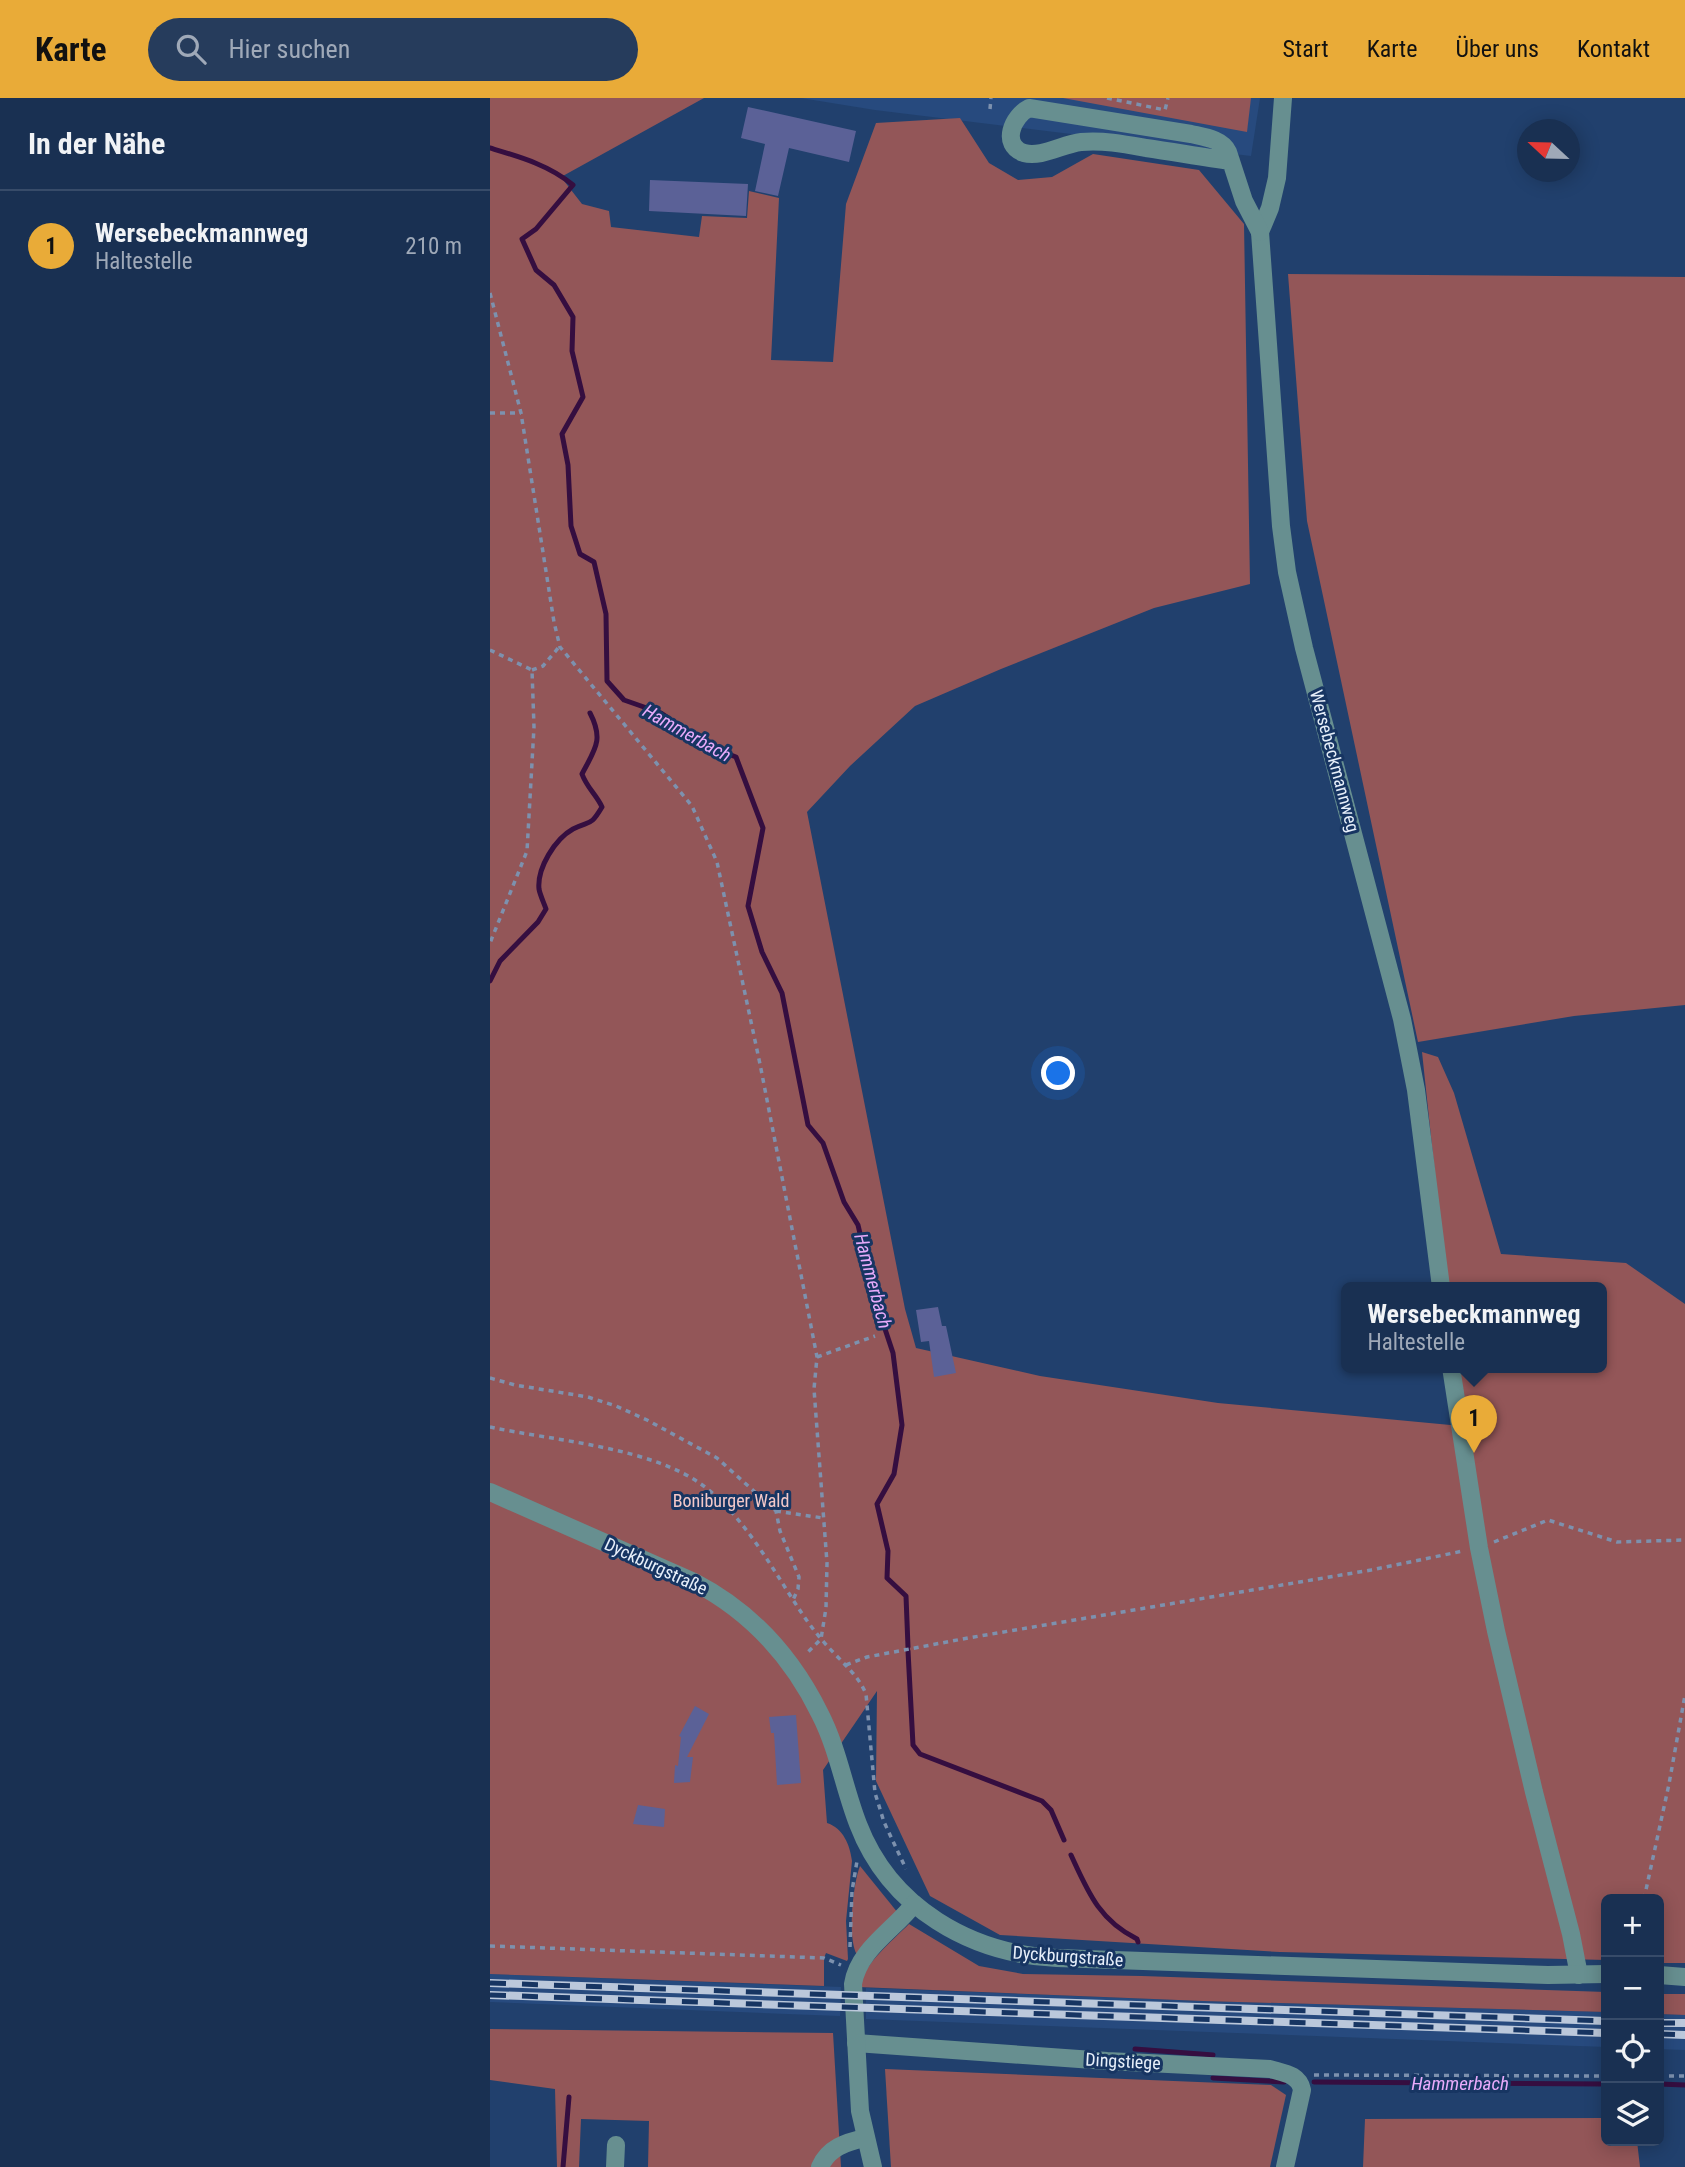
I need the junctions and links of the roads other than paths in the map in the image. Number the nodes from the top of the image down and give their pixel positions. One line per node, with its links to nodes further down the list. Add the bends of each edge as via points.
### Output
1 (1283, 98): 3 (street, Wersebeckmannweg, via 1277,178)
2 (1231, 161): 2 (street, Wersebeckmannweg, via 1225,146 1208,139 1040,109 1022,111 1011,131 1012,144 1028,154 1103,142); 3 (street, Wersebeckmannweg)
3 (1260, 232): 4 (street, Wersebeckmannweg, via 1287,572 1402,1019 1416,1090)
4 (1440, 1282)
5 (1452, 1373): 9 (street, via 1479,1548)
6 (490, 1492): 7 (street, Dyckburgstraße, via 684,1577 750,1619 793,1667 814,1701 864,1838 889,1878)
7 (914, 1904): 9 (street, Dyckburgstraße, via 937,1922 982,1945 1042,1958); 12 (street, via 856,1969)
8 (1601, 1974): 9 (street, Dyckburgstraße)
9 (1579, 1975)
10 (1664, 1975): 11 (street)
11 (1685, 1977)
12 (856, 2043): 13 (street); 18 (street, Dingstiege, via 1270,2069 1294,2076 1302,2090)
13 (865, 2138): 16 (street, via 837,2147); 17 (street)
14 (616, 2145): 15 (street)
15 (615, 2167)
16 (820, 2167)
17 (873, 2167)
18 (1285, 2167)

